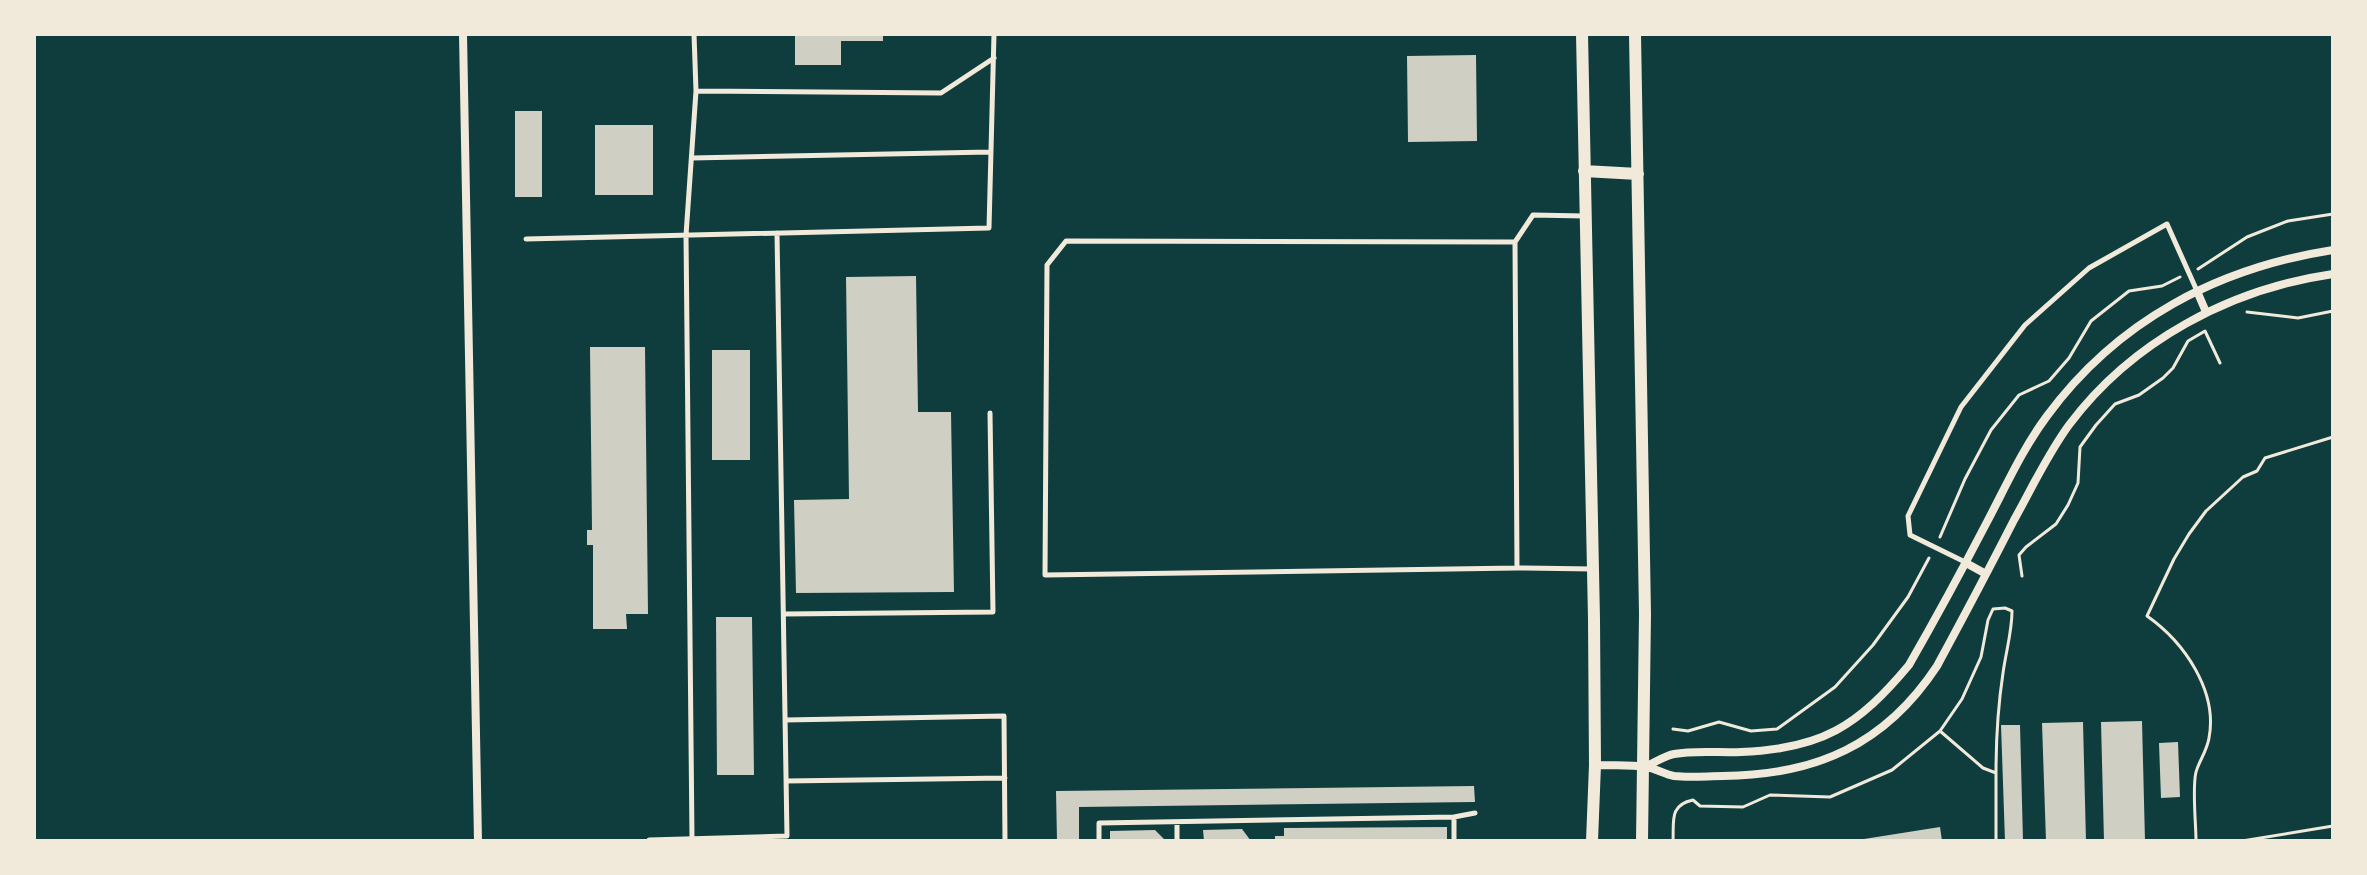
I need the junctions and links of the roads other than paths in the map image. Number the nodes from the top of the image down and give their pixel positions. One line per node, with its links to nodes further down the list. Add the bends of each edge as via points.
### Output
1 (463, 34): 38 (street)
2 (694, 34): 7 (lane)
3 (994, 34): 6 (lane)
4 (1582, 34): 10 (main road)
5 (1635, 34): 11 (main road)
6 (994, 58): 7 (lane, via 941,93); 8 (lane)
7 (696, 91): 9 (lane)
8 (990, 152): 9 (lane); 13 (lane, via 989,228)
9 (692, 158): 14 (lane)
10 (1584, 171): 11 (main road); 12 (main road)
11 (1638, 174): 29 (main road)
12 (1585, 216): 16 (lane, via 1533,215); 24 (main road)
13 (777, 233): 14 (lane); 26 (lane)
14 (686, 235): 15 (lane); 35 (lane)
15 (526, 239)
16 (1515, 242): 23 (lane); 23 (lane, via 1066,241 1047,265 1045,575)
17 (2333, 250): 19 (street, via 2260,266)
18 (2333, 274): 20 (street, via 2275,285)
19 (2197, 291): 20 (street); 22 (street, via 2150,317 2072,384 2034,435); 22 (lane, via 2167,224 2089,268 2025,325 1961,407 1908,516 1910,535)
20 (2206, 312): 25 (street, via 2151,346 2085,406 2051,453)
21 (990, 413): 26 (lane, via 993,612)
22 (1966, 563): 25 (street); 29 (street, via 1909,665 1851,723 1829,736 1778,750 1673,754)
23 (1517, 568): 24 (lane)
24 (1593, 569): 28 (main road)
25 (1986, 574): 29 (street, via 1922,689 1861,743 1809,766 1764,774 1675,776)
26 (784, 614): 27 (lane)
27 (785, 720): 30 (lane, via 1004,716); 31 (lane)
28 (1595, 765): 29 (street); 43 (main road)
29 (1645, 767): 44 (main road)
30 (1005, 778): 31 (lane); 39 (lane)
31 (786, 781): 36 (lane)
32 (1475, 813): 33 (lane)
33 (1454, 817): 34 (lane); 42 (lane)
34 (1177, 822): 40 (lane, via 1099,823); 41 (lane)
35 (692, 839): 36 (lane); 37 (lane)
36 (787, 839)
37 (649, 840)
38 (478, 841)
39 (1005, 841)
40 (1099, 841)
41 (1177, 841)
42 (1454, 841)
43 (1592, 841)
44 (1642, 841)

